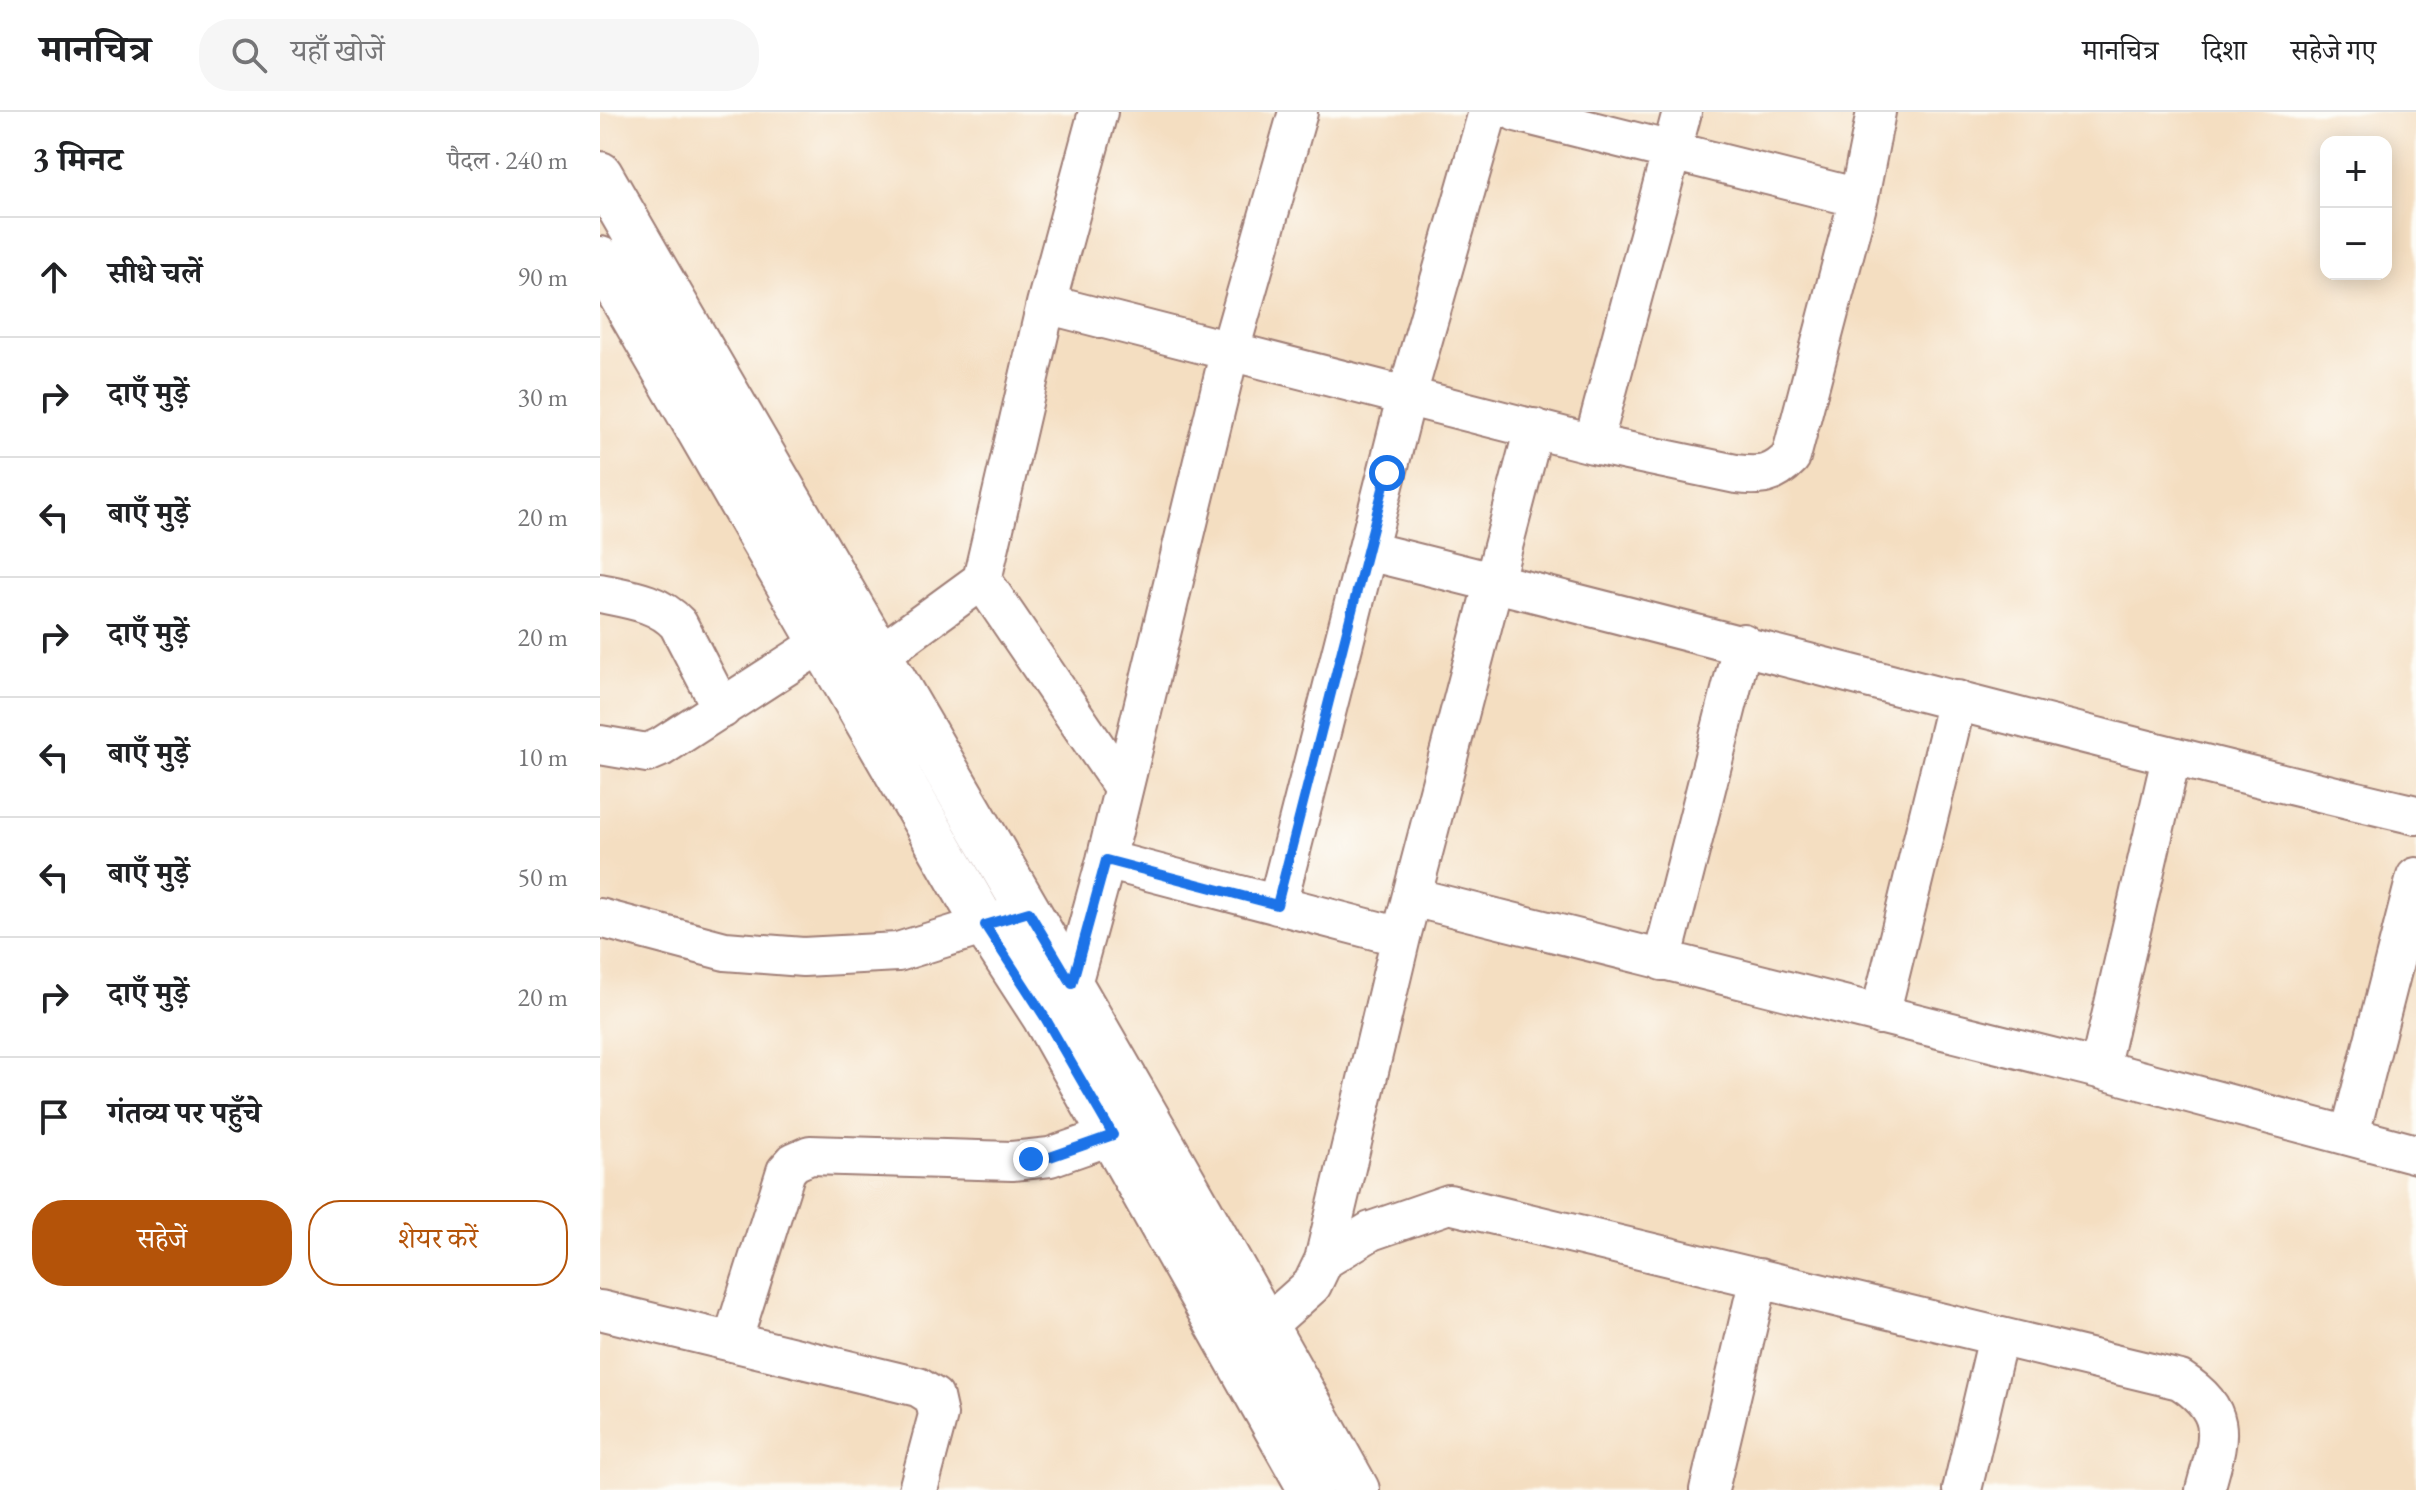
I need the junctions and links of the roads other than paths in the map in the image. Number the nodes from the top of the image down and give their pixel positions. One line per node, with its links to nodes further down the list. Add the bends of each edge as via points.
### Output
1 (1098, 112): 11 (street)
2 (1298, 112): 12 (street)
3 (1488, 112): 13 (street)
4 (1516, 112): 7 (street)
5 (1682, 112): 7 (street)
6 (1876, 112): 9 (street)
7 (1672, 152): 9 (street); 15 (street)
8 (600, 174): 20 (main road)
9 (1859, 198): 15 (street, via 1791,457 1776,473 1736,474)
10 (600, 259): 20 (main road)
11 (1046, 304): 12 (street); 17 (street)
12 (1230, 350): 13 (street); 26 (street)
13 (1407, 395): 14 (street); 16 (street)
14 (1534, 428): 15 (street); 18 (street)
15 (1593, 444)
16 (1368, 551): 18 (street); 31 (street)
17 (982, 580): 20 (street); 26 (street)
18 (1492, 581): 21 (street); 30 (street)
19 (600, 593): 23 (street, via 668,613)
20 (853, 640): 23 (street); 32 (main road); 34 (main road)
21 (1743, 643): 22 (street); 36 (street)
22 (1957, 700): 25 (street); 38 (street)
23 (722, 709): 24 (street, via 647,753)
24 (600, 745)
25 (2171, 758): 27 (street); 39 (street)
26 (1123, 787): 28 (street)
27 (2416, 815)
28 (1106, 860): 31 (street); 37 (street)
29 (2416, 877): 40 (street)
30 (1412, 897): 35 (street); 36 (street)
31 (1277, 905): 35 (street)
32 (1029, 912): 34 (street); 37 (main road)
33 (600, 918): 34 (street, via 725,951 803,957 898,952)
34 (985, 925): 41 (main road)
35 (1401, 937): 43 (street)
36 (1662, 961): 38 (street)
37 (1072, 984): 46 (main road)
38 (1880, 1015): 39 (street)
39 (2099, 1069): 40 (street)
40 (2350, 1134): 42 (street)
41 (1113, 1135): 48 (street, via 1050,1157 1012,1161 810,1155 794,1162 786,1171); 50 (main road)
42 (2416, 1154)
43 (1324, 1260): 44 (street, via 1371,1231 1449,1204); 46 (street, via 1312,1285)
44 (1759, 1278): 47 (street); 52 (street)
45 (600, 1310): 48 (street)
46 (1266, 1326): 51 (main road)
47 (1998, 1337): 53 (street); 54 (street, via 2180,1380 2204,1395 2216,1414 2218,1442)
48 (732, 1342): 49 (street, via 918,1387 934,1397 938,1415)
49 (918, 1490)
50 (1311, 1490)
51 (1357, 1490)
52 (1709, 1490)
53 (1962, 1490)
54 (2205, 1490)

